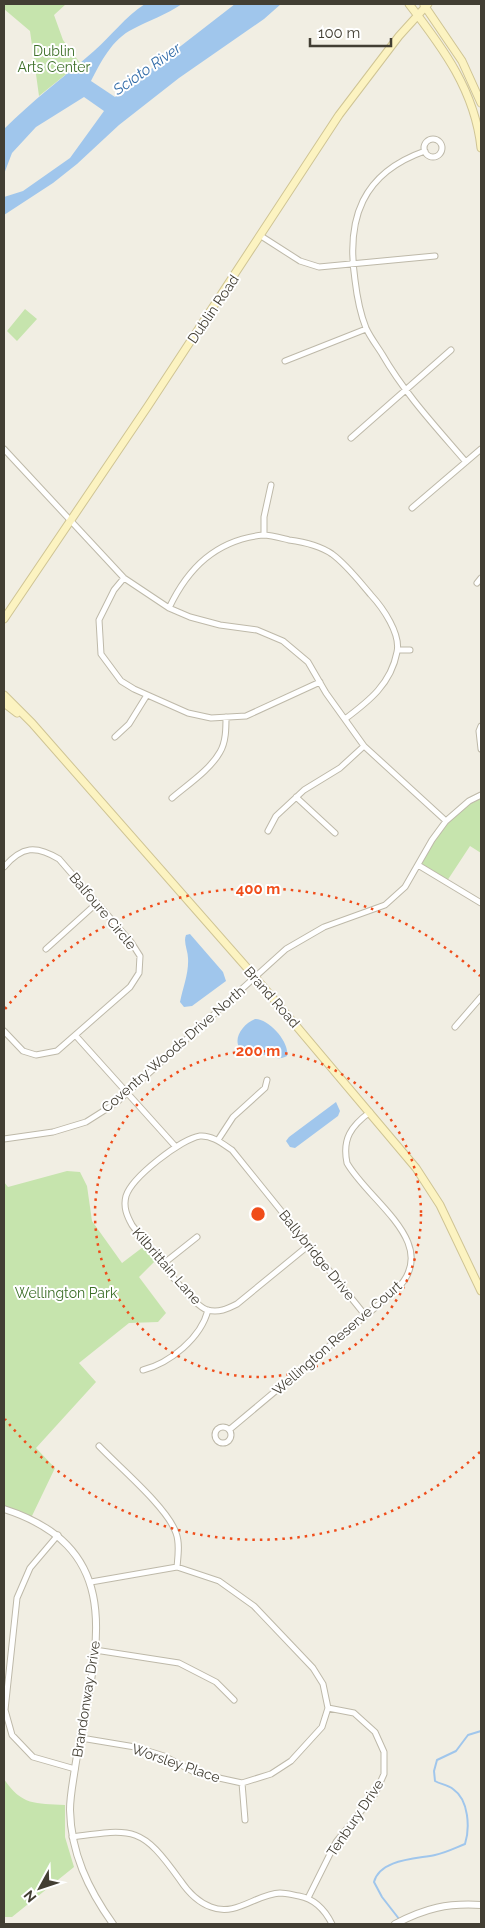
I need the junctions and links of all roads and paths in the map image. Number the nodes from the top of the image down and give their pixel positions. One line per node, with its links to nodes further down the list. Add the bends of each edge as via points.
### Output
1 (409, 4): 3 (main road)
2 (426, 5): 3 (main road, Dublin Road); 4 (main road, via 462,61)
3 (418, 16): 5 (main road, via 441,45 461,80 474,114); 7 (main road, Dublin Road, via 339,115)
4 (481, 103)
5 (481, 148)
6 (425, 151): 9 (street, via 393,166 362,202 353,228)
7 (261, 236): 9 (street, via 306,264 326,267); 20 (main road, Dublin Road)
8 (435, 256): 9 (street)
9 (352, 264): 10 (street)
10 (366, 329): 12 (street); 13 (street)
11 (451, 350): 13 (street)
12 (285, 361)
13 (404, 391): 14 (street); 17 (street)
14 (351, 438)
15 (4, 449): 20 (street)
16 (481, 449): 17 (street)
17 (466, 462): 19 (street)
18 (271, 485): 21 (street)
19 (412, 508)
20 (70, 522): 22 (street); 26 (main road, Dublin Road)
21 (264, 535): 25 (street, via 236,541 212,553 190,572); 27 (street, via 310,544 332,554 378,602 394,633)
22 (124, 578): 25 (street); 31 (street, via 99,620 102,654 121,681)
23 (481, 578): 24 (street)
24 (476, 583)
25 (169, 608): 29 (street, via 220,625 257,630 283,641 308,662)
26 (4, 619)
27 (398, 650): 28 (street); 34 (street, via 392,668 374,698)
28 (410, 650)
29 (320, 682): 33 (street, via 246,716); 34 (street)
30 (4, 694): 35 (main road, Brand Road)
31 (147, 695): 33 (street, via 188,713 211,718); 37 (street, via 130,724)
32 (4, 703): 35 (main road, Brand Road)
33 (226, 717): 42 (street, via 221,751)
34 (345, 719): 38 (street)
35 (32, 723): 51 (main road, Brand Road)
36 (481, 726): 39 (street)
37 (115, 737)
38 (364, 746): 41 (street, via 340,768); 43 (street)
39 (481, 749)
40 (481, 795): 43 (street, Coventry Woods Drive North)
41 (296, 797): 44 (street, via 276,816); 45 (street)
42 (172, 798)
43 (446, 821): 46 (street, Coventry Woods Drive North)
44 (268, 831)
45 (335, 833)
46 (418, 865): 48 (street); 51 (street, Coventry Woods Drive North, via 405,887 385,905 324,927 286,949)
47 (4, 867): 49 (street, Balfoure Circle, via 26,850 44,850 59,859)
48 (481, 902)
49 (97, 903): 50 (street); 55 (street, Balfoure Circle, via 140,956 139,973 130,986)
50 (46, 949)
51 (255, 977): 57 (street, Coventry Woods Drive North); 58 (main road, Brand Road)
52 (481, 997): 53 (street)
53 (455, 1027)
54 (4, 1031): 55 (street, Balfoure Circle, via 23,1051 36,1055 57,1051)
55 (76, 1036): 57 (street)
56 (267, 1080): 60 (street, via 265,1088 233,1117)
57 (127, 1093): 59 (street, Coventry Woods Drive North, via 86,1122 53,1132); 61 (street)
58 (370, 1112): 65 (main road, Brand Road, via 430,1187); 67 (street, Wellington Reserve Court, via 349,1132 344,1152 347,1163 406,1236 412,1257 404,1282)
59 (4, 1139)
60 (218, 1140): 61 (street, via 201,1136); 63 (street, Ballybridge Drive, via 232,1150)
61 (175, 1146): 64 (street, Kilbrittain Lane, via 135,1183 126,1196 125,1211 132,1225)
62 (197, 1236): 64 (street)
63 (309, 1245): 66 (street, Kilbrittain Lane, via 237,1304 223,1311); 67 (street, Ballybridge Drive)
64 (163, 1264): 66 (street, Kilbrittain Lane, via 193,1300)
65 (481, 1291)
66 (208, 1310): 68 (street, via 205,1320 189,1342 158,1366)
67 (365, 1315): 69 (street, Wellington Reserve Court)
68 (143, 1370)
69 (229, 1430)
70 (99, 1446): 73 (street, via 165,1514 176,1532)
71 (4, 1509): 72 (street, Brandonway Drive, via 31,1518)
72 (58, 1535): 74 (street, Brandonway Drive, via 78,1556); 79 (street, via 30,1568 17,1598 5,1710 12,1736 33,1757)
73 (177, 1567): 74 (street); 77 (street, via 219,1580 254,1606 313,1668 323,1684)
74 (91, 1582): 75 (street, Brandonway Drive, via 96,1612)
75 (95, 1650): 76 (street, via 179,1663 216,1682); 78 (street, Brandonway Drive)
76 (234, 1700)
77 (328, 1708): 80 (street, Worsley Place, via 322,1727 292,1761 271,1774); 83 (street, Tenbury Drive, via 354,1712 375,1732 384,1752 384,1774 375,1794 336,1842)
78 (81, 1738): 79 (street, Brandonway Drive); 80 (street, Worsley Place, via 135,1747 164,1756 196,1773)
79 (75, 1769): 82 (street, Brandonway Drive, via 70,1808)
80 (242, 1783): 81 (street)
81 (245, 1820)
82 (72, 1837): 83 (street, via 111,1831 139,1835 160,1852 192,1896 213,1908 224,1910 248,1905 280,1893); 85 (street, Brandonway Drive, via 77,1860)
83 (308, 1898): 86 (street, via 318,1904)
84 (481, 1905): 87 (street, via 455,1904 426,1910)
85 (113, 1924)
86 (332, 1924)
87 (395, 1924)

